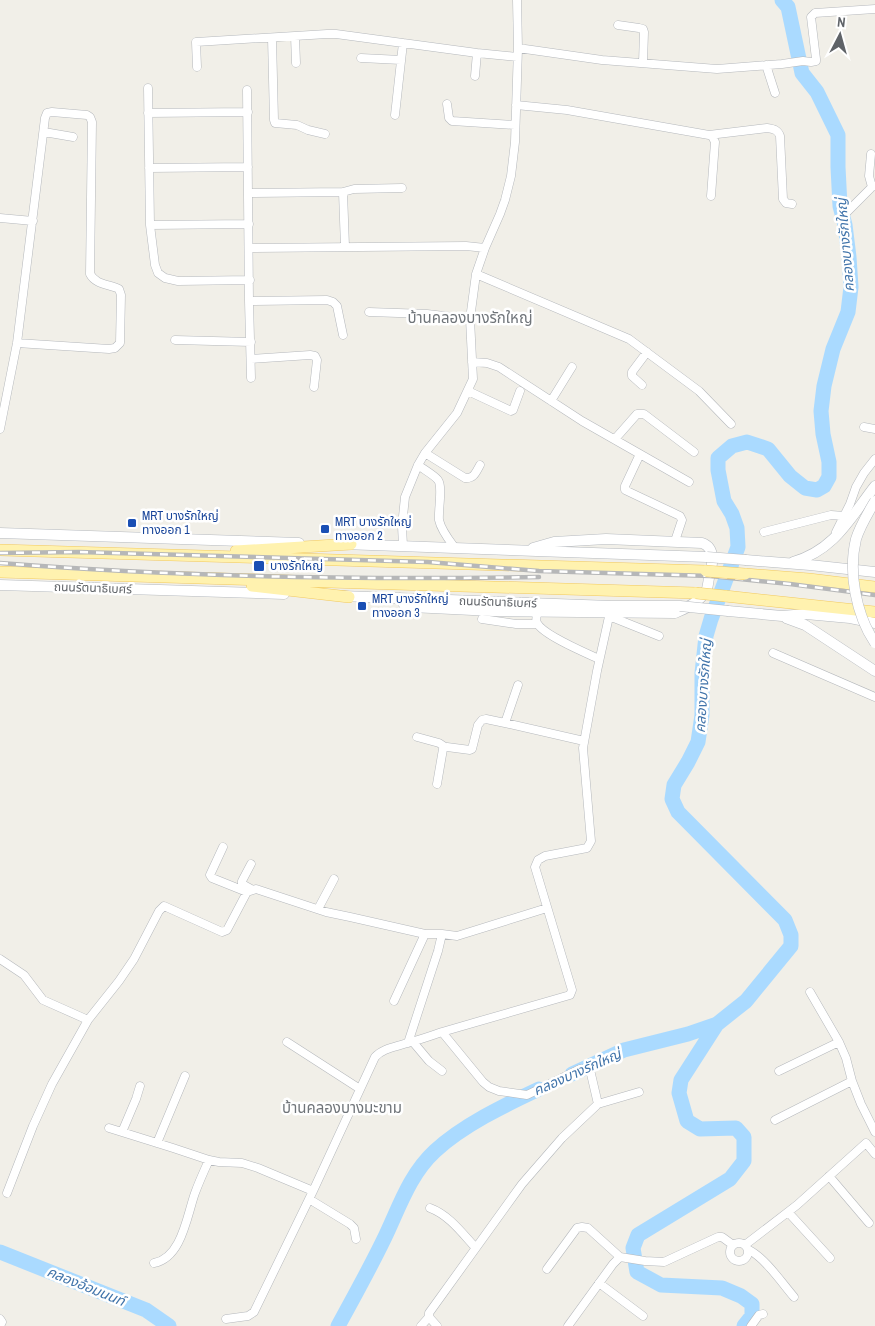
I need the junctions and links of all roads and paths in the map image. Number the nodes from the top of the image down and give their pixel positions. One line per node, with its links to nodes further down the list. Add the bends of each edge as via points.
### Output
1 (517, 0): 8 (street)
2 (875, 9): 13 (street, via 813,14 816,60)
3 (618, 24): 12 (street, via 643,29)
4 (295, 36): 5 (street); 6 (street, via 336,34); 11 (street)
5 (272, 38): 14 (street, via 196,42); 26 (street, via 274,120)
6 (403, 43): 7 (street); 10 (street)
7 (477, 53): 8 (street); 15 (street)
8 (518, 53): 12 (street); 20 (street)
9 (361, 58): 10 (street)
10 (401, 60): 23 (street)
11 (296, 63)
12 (644, 64): 13 (street, via 717,69)
13 (766, 65): 18 (street)
14 (198, 67)
15 (475, 76)
16 (148, 88): 22 (street)
17 (248, 90): 21 (street)
18 (775, 93)
19 (447, 104): 24 (street, via 452,121)
20 (516, 105): 24 (street); 27 (street, via 567,110)
21 (248, 112): 22 (street); 30 (street)
22 (148, 113): 31 (street)
23 (395, 115)
24 (515, 126): 45 (street, via 511,176 500,214)
25 (44, 132): 28 (street); 40 (street); 54 (street, via 47,113 87,115 92,122 90,274 102,284 119,289 120,343 109,349)
26 (325, 134)
27 (709, 135): 36 (street, via 714,142); 37 (street, via 775,129 780,136 783,199)
28 (73, 137)
29 (871, 154): 32 (street, via 869,176)
30 (248, 167): 31 (street); 35 (street)
31 (149, 168): 42 (street)
32 (874, 187): 38 (street)
33 (402, 188): 34 (street)
34 (343, 192): 35 (street); 43 (street)
35 (249, 193): 41 (street)
36 (711, 196)
37 (792, 204)
38 (847, 212)
39 (0, 218): 40 (street)
40 (32, 221): 54 (street)
41 (249, 224): 42 (street); 44 (street)
42 (150, 225): 47 (street, via 155,265 158,273 166,278 178,281)
43 (345, 247): 44 (street); 45 (street)
44 (250, 248): 47 (street)
45 (485, 248): 46 (street)
46 (476, 274): 50 (street); 55 (street, via 629,339)
47 (250, 280): 48 (street)
48 (249, 301): 51 (street, via 333,302 337,306); 53 (street)
49 (369, 312): 50 (street)
50 (470, 319): 57 (street)
51 (343, 335)
52 (176, 340): 53 (street)
53 (251, 342): 56 (street)
54 (17, 343): 62 (street)
55 (647, 352): 60 (street, via 632,372); 66 (street, via 699,391)
56 (251, 358): 59 (street); 61 (street, via 315,356)
57 (472, 362): 63 (street, via 473,379); 65 (street, via 499,367)
58 (572, 367): 65 (street)
59 (251, 378)
60 (642, 385)
61 (314, 387)
62 (4, 388): 69 (street)
63 (468, 391): 64 (street, via 511,411); 72 (street, via 457,413)
64 (520, 391)
65 (551, 401): 70 (street)
66 (731, 424)
67 (864, 427): 68 (street)
68 (875, 429)
69 (0, 430)
70 (615, 440): 71 (street, via 641,413); 73 (street)
71 (694, 452)
72 (425, 453): 75 (street); 76 (street, via 465,478 474,476)
73 (640, 454): 77 (street); 83 (street, via 625,490 680,516 682,520)
74 (875, 459): 80 (street, via 856,487)
75 (418, 465): 86 (street, via 405,496); 87 (street, via 438,480 439,519)
76 (480, 465)
77 (689, 482)
78 (875, 486): 84 (main road, via 846,527)
79 (875, 501): 107 (main road, bridge, via 857,538 853,576 857,600)
80 (844, 516): 81 (street, via 832,515); 84 (street)
81 (764, 532)
82 (0, 533): 85 (main road)
83 (675, 541): 89 (main road, via 606,539 554,542); 101 (main road, via 708,545 712,563 704,594 675,613)
84 (831, 541): 91 (main road, via 804,559)
85 (351, 544): 86 (main road); 90 (main road)
86 (403, 546): 87 (main road)
87 (455, 548): 89 (main road)
88 (0, 550): 90 (main road)
89 (524, 550): 91 (main road, bridge)
90 (159, 555): 96 (main road, bridge, via 706,571)
91 (787, 563): 93 (main road)
92 (0, 572): 94 (main road, ถนนรัตนาธิเบศร์)
93 (875, 572)
94 (159, 577): 97 (main road); 100 (main road, ถนนรัตนาธิเบศร์, bridge, via 696,593)
95 (0, 585): 97 (main road, ถนนรัตนาธิเบศร์)
96 (875, 587)
97 (350, 597): 98 (main road, ถนนรัตนาธิเบศร์)
98 (400, 598): 99 (main road, via 405,606 411,607); 102 (main road, ถนนรัตนาธิเบศร์, bridge, via 680,606)
99 (538, 611): 101 (main road); 105 (street)
100 (875, 612)
101 (609, 614): 106 (street); 109 (street)
102 (782, 616): 104 (main road, ถนนรัตนาธิเบศร์, via 806,614); 110 (main road, via 805,625)
103 (482, 619): 105 (street)
104 (875, 623)
105 (537, 624): 109 (street)
106 (659, 636)
107 (875, 643)
108 (773, 653): 112 (street)
109 (599, 659): 115 (street)
110 (875, 670)
111 (518, 685): 113 (street)
112 (875, 697)
113 (505, 723): 115 (street); 116 (street, via 482,720 470,750)
114 (417, 738): 116 (street, via 439,742)
115 (584, 741): 122 (street, via 590,840 587,848 538,860 535,867)
116 (445, 747): 117 (street)
117 (437, 784)
118 (223, 847): 121 (street, via 210,875)
119 (251, 864): 121 (street, via 242,881)
120 (334, 879): 123 (street)
121 (250, 891): 123 (street, via 256,889); 129 (street, via 227,930 222,932 164,906 161,908 134,959)
122 (547, 908): 125 (street, via 457,936); 130 (street, via 572,990 570,995)
123 (318, 909): 124 (street)
124 (425, 934): 125 (street); 128 (street)
125 (442, 934): 132 (street)
126 (0, 959): 129 (street, via 24,975 43,1000)
127 (810, 992): 133 (street)
128 (394, 1002)
129 (88, 1020): 153 (street, via 52,1084)
130 (442, 1032): 132 (street); 141 (street, via 489,1087 527,1096 584,1069 590,1074)
131 (287, 1042): 139 (street)
132 (410, 1042): 134 (street); 139 (street, via 378,1054)
133 (839, 1042): 135 (street); 137 (street)
134 (442, 1071)
135 (779, 1072)
136 (185, 1076): 147 (street)
137 (852, 1081): 142 (street); 145 (street)
138 (140, 1086): 144 (street)
139 (360, 1089): 152 (street)
140 (638, 1092): 141 (street)
141 (598, 1104): 160 (street, via 526,1178)
142 (775, 1120)
143 (109, 1128): 144 (street)
144 (122, 1132): 147 (street)
145 (875, 1132)
146 (875, 1136): 148 (street)
147 (157, 1143): 150 (street)
148 (866, 1143): 149 (street); 151 (street)
149 (875, 1154)
150 (209, 1160): 152 (street, via 242,1162); 164 (street, via 182,1234 170,1254)
151 (829, 1176): 156 (street); 157 (street)
152 (314, 1191): 154 (street)
153 (7, 1193)
154 (310, 1199): 158 (street, via 350,1224); 172 (street, via 254,1312)
155 (430, 1208): 160 (street, via 439,1211)
156 (788, 1212): 161 (street); 163 (street)
157 (869, 1222)
158 (356, 1239)
159 (733, 1246): 161 (street, via 738,1243); 161 (street, via 731,1255 738,1261 747,1257); 162 (street, via 718,1237 664,1262)
160 (475, 1247): 170 (street)
161 (747, 1248): 167 (street, via 761,1258)
162 (623, 1257): 165 (street, via 582,1226 577,1228); 166 (street)
163 (830, 1258)
164 (154, 1263)
165 (547, 1270)
166 (599, 1283): 169 (street); 173 (street)
167 (794, 1297)
168 (763, 1314): 177 (street, via 758,1315)
169 (643, 1316)
170 (428, 1317): 175 (street); 176 (street)
171 (0, 1319): 174 (street)
172 (226, 1319)
173 (570, 1325)
174 (0, 1326)
175 (421, 1326)
176 (437, 1326)
177 (751, 1326)

